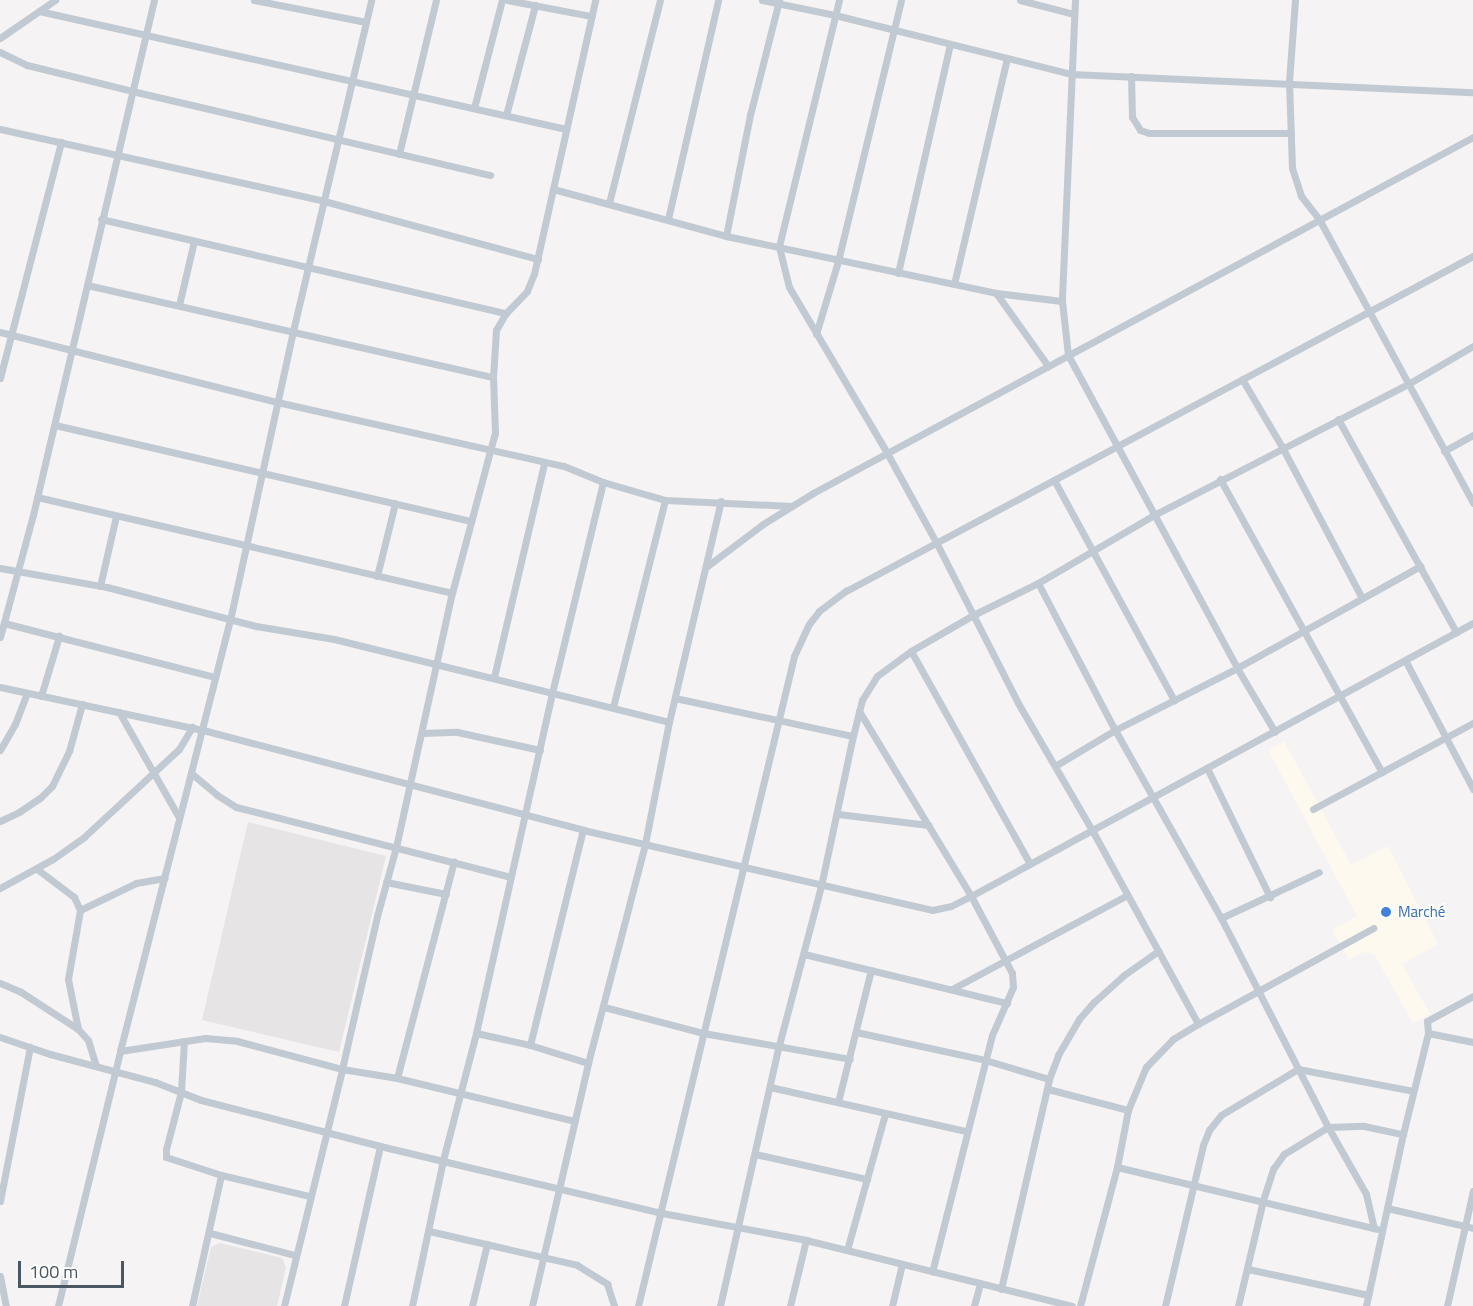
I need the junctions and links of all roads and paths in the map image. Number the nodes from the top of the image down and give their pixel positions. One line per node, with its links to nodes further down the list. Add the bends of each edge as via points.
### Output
1 (55, 0): 19 (street)
2 (154, 0): 25 (street)
3 (254, 0): 23 (street)
4 (371, 0): 23 (street)
5 (436, 0): 36 (street)
6 (502, 0): 37 (street)
7 (507, 0): 18 (street)
8 (595, 0): 22 (street)
9 (660, 0): 51 (street)
10 (718, 0): 53 (street)
11 (762, 0): 17 (street)
12 (839, 0): 21 (street)
13 (901, 0): 24 (street)
14 (1020, 0): 20 (street)
15 (1075, 0): 20 (street)
16 (1295, 0): 33 (street)
17 (779, 2): 21 (street); 55 (street, via 750,116)
18 (535, 6): 22 (street); 38 (street)
19 (39, 11): 25 (street); 26 (street)
20 (1074, 14): 30 (street)
21 (835, 15): 24 (street); 57 (street)
22 (591, 16): 40 (street)
23 (366, 22): 32 (street)
24 (894, 30): 27 (street); 60 (street)
25 (146, 34): 32 (street); 34 (street)
26 (0, 38)
27 (950, 44): 29 (street); 62 (street)
28 (0, 52): 34 (street, via 27,65)
29 (1007, 58): 30 (street); 63 (street)
30 (1071, 74): 31 (street); 66 (street)
31 (1131, 76): 33 (street); 41 (street, via 1132,117 1140,130)
32 (352, 81): 36 (street); 44 (street)
33 (1289, 82): 35 (street); 41 (street)
34 (132, 91): 44 (street); 47 (street)
35 (1473, 92)
36 (414, 95): 37 (street); 46 (street)
37 (474, 108): 38 (street)
38 (506, 115): 40 (street)
39 (1, 129): 43 (street); 45 (street)
40 (566, 129): 49 (street)
41 (1291, 133): 54 (street, via 1292,168 1301,196)
42 (1473, 137): 54 (street)
43 (0, 139)
44 (339, 140): 46 (street); 50 (street)
45 (61, 142): 47 (street); 72 (street)
46 (399, 154): 48 (street)
47 (117, 155): 50 (street); 52 (street)
48 (490, 175)
49 (553, 189): 51 (street); 59 (street)
50 (324, 201): 59 (street); 61 (street)
51 (609, 203): 53 (street)
52 (101, 219): 56 (street); 64 (street)
53 (668, 219): 55 (street)
54 (1318, 219): 69 (street); 76 (street)
55 (726, 236): 57 (street)
56 (194, 241): 61 (street); 67 (street)
57 (779, 247): 60 (street); 73 (street, via 789,287)
58 (1473, 256): 69 (street)
59 (538, 259): 68 (street, via 527,291)
60 (838, 261): 62 (street); 73 (street)
61 (308, 267): 68 (street); 70 (street)
62 (898, 273): 63 (street)
63 (954, 284): 65 (street)
64 (87, 285): 67 (street); 75 (street)
65 (996, 293): 66 (street); 77 (street)
66 (1062, 301): 76 (street)
67 (179, 306): 70 (street)
68 (506, 313): 78 (street, via 496,330)
69 (1367, 313): 80 (street); 81 (street)
70 (293, 331): 78 (street); 82 (street)
71 (0, 332): 72 (street)
72 (10, 334): 75 (street); 79 (street)
73 (816, 334): 90 (street)
74 (1473, 346): 81 (street)
75 (72, 348): 82 (street); 84 (street)
76 (1068, 355): 77 (street); 86 (street)
77 (1048, 366): 90 (street)
78 (493, 377): 89 (street, via 496,424)
79 (0, 378)
80 (1242, 379): 86 (street); 87 (street)
81 (1408, 384): 83 (street); 88 (street)
82 (277, 402): 89 (street); 92 (street)
83 (1338, 419): 87 (street); 108 (street)
84 (55, 425): 92 (street); 96 (street)
85 (1473, 435): 88 (street)
86 (1118, 446): 94 (street); 102 (street)
87 (1282, 447): 93 (street); 116 (street)
88 (1444, 450): 100 (street)
89 (490, 451): 91 (street); 104 (street)
90 (887, 453): 101 (street); 105 (street)
91 (544, 463): 95 (street, via 578,470); 130 (street)
92 (261, 472): 99 (street); 106 (street)
93 (1220, 479): 102 (street); 121 (street)
94 (1054, 480): 105 (street); 107 (street)
95 (603, 482): 97 (street); 133 (street)
96 (38, 497): 103 (street); 111 (street)
97 (665, 500): 98 (street); 139 (street)
98 (721, 501): 101 (street); 109 (street)
99 (395, 503): 104 (street); 112 (street)
100 (1473, 503)
101 (792, 506): 109 (street)
102 (1154, 515): 107 (street); 128 (street)
103 (116, 516): 106 (street); 114 (street)
104 (471, 521): 115 (street)
105 (936, 542): 117 (street); 142 (street, via 846,591 819,611 794,656)
106 (245, 546): 112 (street); 118 (street)
107 (1091, 552): 113 (street); 137 (street)
108 (1420, 566): 116 (street); 122 (street)
109 (706, 567): 136 (street)
110 (0, 568): 111 (street)
111 (18, 571): 114 (street); 119 (street)
112 (377, 576): 115 (street)
113 (1038, 583): 117 (street); 147 (street)
114 (100, 586): 118 (street)
115 (452, 593): 127 (street)
116 (1362, 598): 121 (street)
117 (973, 615): 125 (street); 154 (street)
118 (230, 620): 127 (street, via 334,639); 129 (street)
119 (4, 623): 123 (street); 124 (street)
120 (1473, 623): 122 (street)
121 (1304, 630): 128 (street); 135 (street)
122 (1456, 632): 126 (street)
123 (59, 636): 129 (street); 134 (street)
124 (0, 637)
125 (911, 651): 140 (street, via 877,676); 173 (street)
126 (1405, 660): 135 (street); 151 (street)
127 (437, 665): 130 (street); 149 (street)
128 (1236, 668): 137 (street); 148 (street)
129 (215, 677): 146 (street)
130 (494, 677): 133 (street)
131 (0, 687): 132 (street)
132 (27, 693): 134 (street); 152 (street)
133 (552, 693): 139 (street); 153 (street)
134 (41, 696): 138 (street)
135 (1340, 696): 148 (street); 156 (street)
136 (675, 698): 142 (street); 143 (street)
137 (1174, 700): 147 (street)
138 (82, 704): 141 (street); 166 (street, via 69,751 52,786 19,813)
139 (613, 707): 143 (street)
140 (859, 711): 150 (street); 167 (street)
141 (119, 712): 145 (street); 158 (street)
142 (778, 720): 150 (street); 174 (street)
143 (669, 722): 170 (street)
144 (1473, 723): 151 (street)
145 (192, 727): 146 (street); 158 (street, via 179,749)
146 (203, 730): 157 (street); 159 (street)
147 (1115, 730): 154 (street); 161 (street)
148 (1275, 732): 155 (street)
149 (422, 733): 153 (street, via 457,732); 159 (street)
150 (853, 736): 163 (street)
151 (1446, 738): 156 (street); 160 (street)
152 (0, 750)
153 (540, 750): 164 (street)
154 (1055, 766): 169 (street)
155 (1207, 768): 161 (street); 185 (street)
156 (1382, 772): 162 (street)
157 (191, 773): 165 (street); 171 (street, via 236,807)
158 (153, 774): 165 (street); 175 (street, via 84,837)
159 (410, 784): 164 (street); 171 (street)
160 (1473, 789)
161 (1153, 798): 169 (street); 187 (street)
162 (1313, 809)
163 (838, 814): 167 (street); 180 (street)
164 (526, 815): 168 (street); 177 (street)
165 (178, 816): 178 (street)
166 (0, 821)
167 (928, 825): 184 (street)
168 (583, 830): 170 (street); 208 (street)
169 (1092, 830): 173 (street); 183 (street)
170 (645, 844): 174 (street); 198 (street)
171 (396, 847): 172 (street); 179 (street)
172 (454, 861): 177 (street); 182 (street)
173 (1030, 864): 184 (street)
174 (743, 868): 180 (street); 203 (street)
175 (37, 869): 181 (street); 186 (street, via 74,897)
176 (1319, 872): 185 (street)
177 (510, 877): 202 (street)
178 (165, 878): 186 (street, via 136,883); 211 (street)
179 (386, 882): 182 (street); 216 (street)
180 (821, 886): 184 (street, via 932,910); 190 (street)
181 (0, 888)
182 (446, 894): 219 (street)
183 (1127, 895): 189 (street); 191 (street)
184 (971, 896): 191 (street)
185 (1270, 897): 187 (street)
186 (80, 910): 200 (street, via 68,979)
187 (1221, 918): 195 (street)
188 (1373, 928): 195 (street)
189 (1158, 951): 199 (street); 220 (street, via 1110,987 1079,1018)
190 (804, 954): 192 (street); 209 (street)
191 (1006, 960): 194 (street); 197 (street, via 1012,973)
192 (871, 970): 194 (street); 201 (street)
193 (0, 983): 200 (street)
194 (952, 989): 197 (street)
195 (1259, 991): 199 (street); 217 (street)
196 (1473, 996): 204 (street, via 1427,1021)
197 (1007, 1003): 213 (street)
198 (604, 1007): 203 (street); 214 (street)
199 (1198, 1024): 227 (street, via 1165,1046 1146,1066)
200 (78, 1029): 215 (street, via 88,1040)
201 (856, 1032): 212 (street); 213 (street)
202 (476, 1033): 208 (street); 225 (street)
203 (703, 1033): 209 (street); 248 (street)
204 (1428, 1033): 207 (street); 223 (street)
205 (0, 1037): 210 (street)
206 (184, 1041): 211 (street); 216 (street, via 237,1041); 224 (street)
207 (1473, 1042)
208 (530, 1045): 214 (street)
209 (779, 1046): 212 (street); 221 (street)
210 (30, 1047): 215 (street); 243 (street)
211 (120, 1051): 218 (street)
212 (850, 1059): 226 (street)
213 (985, 1060): 220 (street); 232 (street)
214 (588, 1063): 229 (street)
215 (96, 1066): 218 (street)
216 (342, 1069): 219 (street); 231 (street)
217 (1299, 1069): 223 (street); 230 (street); 240 (street, via 1221,1115 1209,1130)
218 (115, 1071): 224 (street); 268 (street)
219 (397, 1078): 225 (street)
220 (1049, 1079): 222 (street)
221 (770, 1087): 226 (street); 235 (street)
222 (1048, 1089): 227 (street); 265 (street)
223 (1413, 1091): 233 (street)
224 (181, 1092): 231 (street); 238 (street, via 166,1157)
225 (461, 1093): 229 (street); 236 (street)
226 (838, 1102): 228 (street)
227 (1128, 1110): 237 (street)
228 (885, 1114): 232 (street); 239 (street)
229 (574, 1121): 241 (street)
230 (1328, 1127): 233 (street, via 1364,1126); 245 (street, via 1279,1159); 252 (street, via 1366,1194)
231 (327, 1130): 234 (street); 244 (street)
232 (966, 1131): 262 (street)
233 (1403, 1134): 247 (street)
234 (380, 1146): 236 (street); 271 (street)
235 (754, 1154): 239 (street); 250 (street)
236 (443, 1160): 241 (street); 253 (street)
237 (1117, 1167): 240 (street); 282 (street)
238 (221, 1175): 244 (street); 254 (street)
239 (867, 1179): 257 (street)
240 (1192, 1184): 245 (street); 283 (street)
241 (559, 1188): 248 (street); 259 (street)
242 (1473, 1191): 249 (street)
243 (1, 1192): 246 (street)
244 (309, 1196): 258 (street)
245 (1263, 1200): 252 (street); 261 (street)
246 (0, 1201)
247 (1387, 1208): 249 (street); 252 (street)
248 (662, 1214): 250 (street); 276 (street)
249 (1465, 1226): 251 (street); 286 (street)
250 (738, 1228): 255 (street); 277 (street)
251 (1473, 1228)
252 (1378, 1229): 266 (street)
253 (429, 1231): 256 (street); 272 (street)
254 (210, 1233): 258 (street); 269 (street)
255 (806, 1240): 257 (street); 278 (street)
256 (487, 1244): 259 (street); 273 (street)
257 (847, 1250): 260 (street)
258 (295, 1255): 270 (street)
259 (544, 1256): 274 (street); 275 (street, via 577,1265 602,1279)
260 (902, 1264): 262 (street); 279 (street)
261 (1248, 1269): 266 (street); 284 (street)
262 (932, 1272): 264 (street)
263 (0, 1275): 267 (street)
264 (980, 1283): 265 (street); 280 (street)
265 (1001, 1289): 281 (street)
266 (1368, 1295): 285 (street)
267 (6, 1306)
268 (58, 1306)
269 (192, 1306)
270 (284, 1306)
271 (344, 1306)
272 (412, 1306)
273 (472, 1306)
274 (532, 1306)
275 (614, 1306)
276 (638, 1306)
277 (720, 1306)
278 (790, 1306)
279 (892, 1306)
280 (974, 1306)
281 (1072, 1306)
282 (1080, 1306)
283 (1165, 1306)
284 (1238, 1306)
285 (1366, 1306)
286 (1447, 1306)

